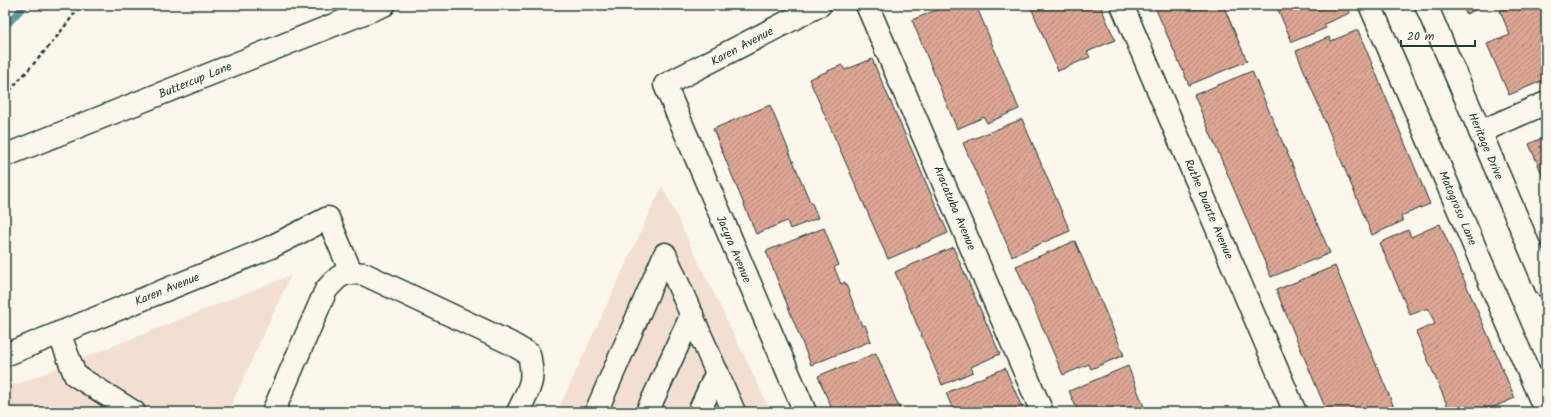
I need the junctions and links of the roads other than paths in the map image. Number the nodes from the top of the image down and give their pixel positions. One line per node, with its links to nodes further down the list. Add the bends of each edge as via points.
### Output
1 (384, 5): 10 (street, Buttercup Lane)
2 (820, 5): 7 (street, Karen Avenue)
3 (867, 5): 25 (street, Aracatuba Avenue)
4 (1122, 5): 26 (street, Ruthe Duarte Avenue)
5 (1370, 5): 27 (street, Matogroso Lane)
6 (1426, 5): 9 (street, Heritage Drive)
7 (665, 85): 24 (street, Jacyra Avenue)
8 (1546, 103): 9 (street)
9 (1480, 132): 12 (street, Heritage Drive)
10 (5, 154)
11 (351, 272): 14 (street, Karen Avenue, via 328,218 269,248); 18 (street, via 337,277 326,290); 19 (street, via 364,274 529,354 532,382)
12 (1546, 286)
13 (692, 314): 16 (street); 20 (street, via 666,254); 21 (street)
14 (59, 333): 15 (street, Karen Avenue); 17 (street, via 75,375)
15 (5, 355)
16 (717, 372): 22 (street); 23 (street)
17 (134, 412)
18 (273, 412)
19 (518, 412)
20 (596, 412)
21 (648, 412)
22 (699, 412)
23 (734, 412)
24 (805, 412)
25 (1042, 412)
26 (1295, 412)
27 (1546, 412)

